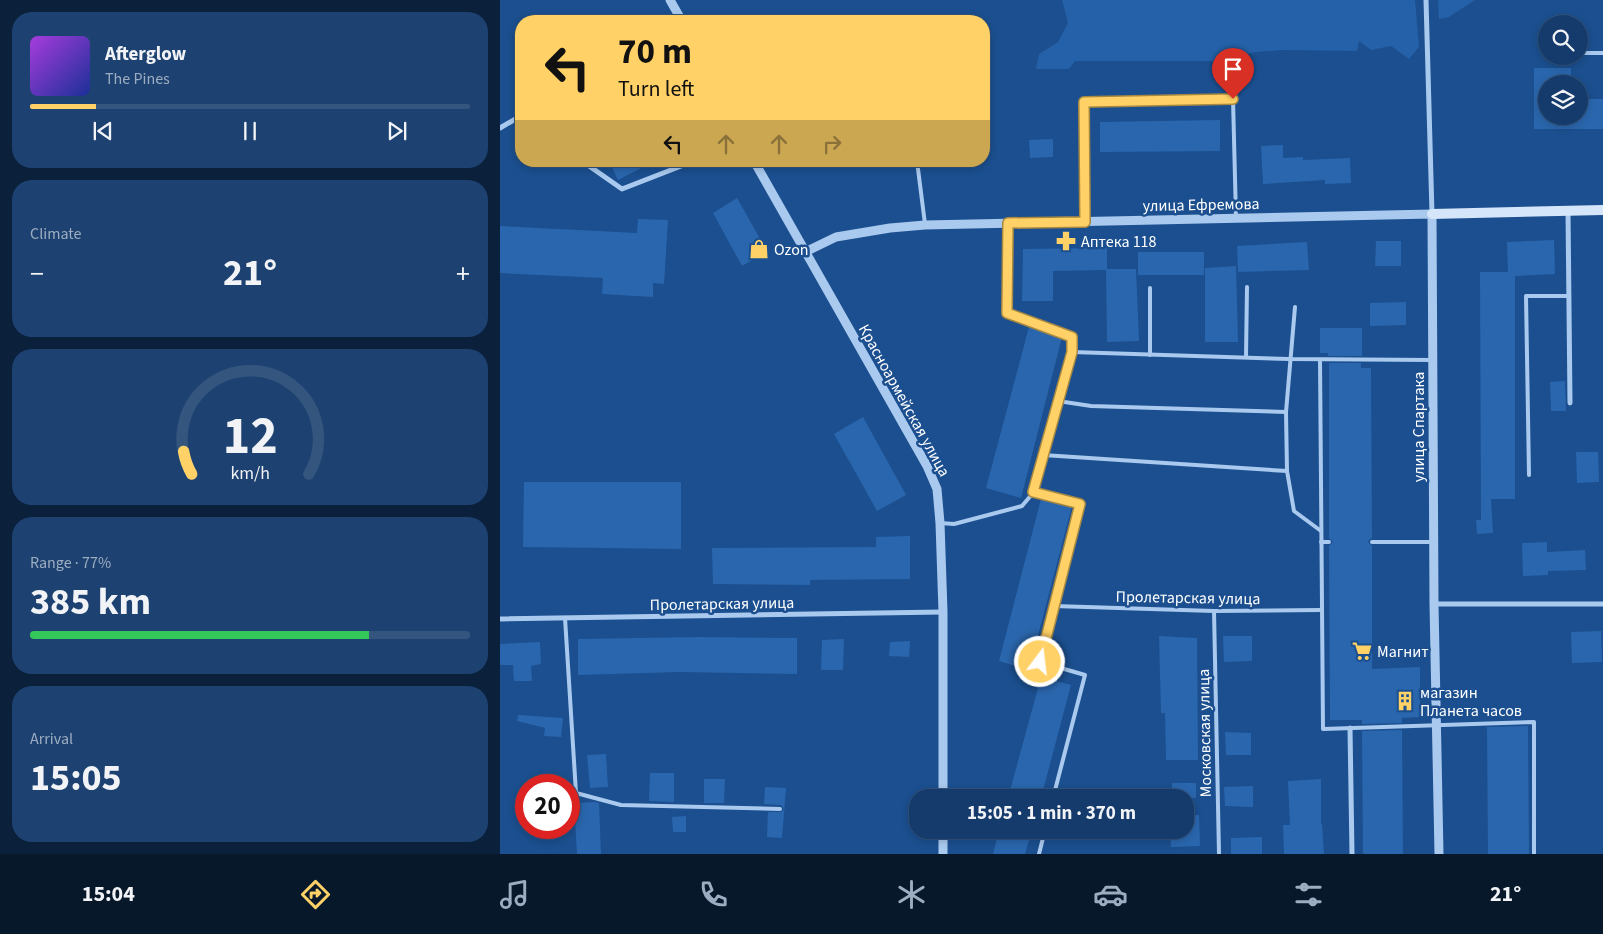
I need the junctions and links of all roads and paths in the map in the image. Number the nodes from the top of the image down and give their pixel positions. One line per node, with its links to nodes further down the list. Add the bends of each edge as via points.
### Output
1 (670, 0): 3 (street)
2 (1426, 0): 14 (street, улица Спартака)
3 (679, 15)
4 (1603, 53): 5 (lane)
5 (1588, 54)
6 (515, 119): 7 (street)
7 (500, 128)
8 (591, 167): 9 (street, via 622,189)
9 (679, 167)
10 (757, 167): 19 (street, Красноармейская улица)
11 (919, 167): 18 (lane)
12 (1603, 210): 13 (main road, улица Ефремова)
13 (1568, 211): 14 (main road, улица Ефремова); 22 (street)
14 (1432, 214): 15 (street, улица Ефремова); 29 (street, улица Спартака)
15 (1236, 218): 16 (street, улица Ефремова); 16 (lane, via 1233,99 1084,102)
16 (1085, 222): 17 (street, улица Ефремова)
17 (1008, 223): 18 (street, улица Ефремова); 24 (lane, via 1007,313 1072,337)
18 (925, 225): 19 (street, улица Ефремова, via 836,237)
19 (805, 252): 37 (street, Красноармейская улица, via 927,466 937,489)
20 (1247, 287): 26 (lane)
21 (1150, 288): 25 (lane)
22 (1569, 296): 31 (street); 35 (lane, via 1526,296)
23 (1295, 307): 27 (lane)
24 (1072, 352): 25 (lane); 30 (lane)
25 (1150, 355): 26 (lane)
26 (1246, 357): 27 (lane)
27 (1289, 359): 28 (lane); 32 (lane)
28 (1320, 360): 29 (lane); 38 (lane)
29 (1433, 360): 42 (street, улица Спартака)
30 (1058, 401): 32 (lane, via 1091,406); 33 (lane)
31 (1570, 403)
32 (1286, 412): 34 (lane)
33 (1043, 455): 34 (lane); 36 (lane)
34 (1287, 471): 38 (lane, via 1294,511)
35 (1529, 475)
36 (1033, 492): 37 (lane, via 1022,506 954,524); 45 (lane, via 1080,504)
37 (940, 524): 48 (street, Красноармейская улица)
38 (1321, 531): 39 (lane)
39 (1321, 542): 40 (lane); 46 (lane)
40 (1329, 542)
41 (1372, 542): 42 (lane)
42 (1434, 542): 43 (street, улица Спартака)
43 (1434, 604): 44 (street); 51 (street, улица Спартака)
44 (1603, 604)
45 (1054, 606): 47 (lane, Пролетарская улица); 54 (lane, via 1040,662 1085,675)
46 (1322, 610): 47 (lane, Пролетарская улица); 52 (lane, via 1323,728)
47 (1214, 611): 60 (lane, Московская улица)
48 (943, 612): 49 (street, Пролетарская улица); 53 (street, Красноармейская улица)
49 (565, 618): 50 (street, Пролетарская улица); 55 (lane, via 576,793 621,805)
50 (500, 619)
51 (1437, 725): 52 (lane); 62 (street, улица Спартака); 63 (lane, via 1534,722)
52 (1350, 728): 61 (street)
53 (943, 789)
54 (1055, 789)
55 (780, 809)
56 (943, 839): 58 (street)
57 (1043, 839): 59 (lane)
58 (943, 854)
59 (1039, 854)
60 (1219, 854)
61 (1352, 854)
62 (1439, 854)
63 (1534, 854)

